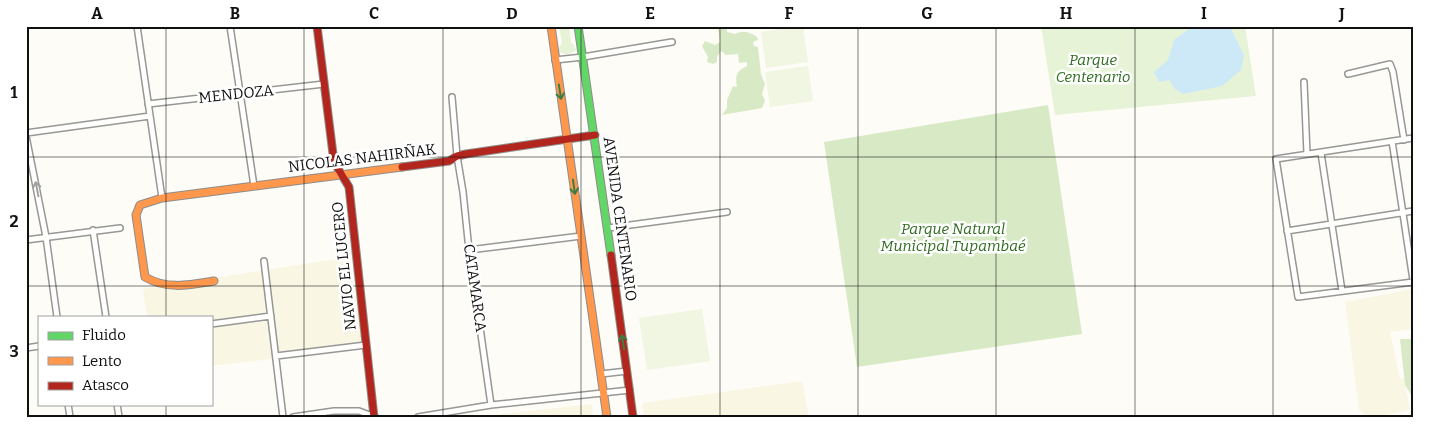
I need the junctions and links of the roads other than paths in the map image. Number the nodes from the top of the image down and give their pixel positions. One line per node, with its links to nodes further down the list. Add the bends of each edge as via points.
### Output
1 (137, 26): 14 (street)
2 (230, 26): 12 (street)
3 (317, 26): 11 (street, NAVIO EL LUCERO)
4 (551, 26): 8 (street)
5 (578, 26): 7 (street, AVENIDA CENTENARIO)
6 (672, 42): 7 (street)
7 (583, 57): 8 (street); 17 (street, AVENIDA CENTENARIO)
8 (556, 60): 19 (street, one-way to 19)
9 (1348, 74): 20 (street, via 1390,64)
10 (1304, 82): 23 (street)
11 (324, 84): 12 (street, MENDOZA); 25 (street, NAVIO EL LUCERO, via 334,162)
12 (240, 93): 14 (street, MENDOZA); 26 (street)
13 (452, 97): 24 (street, CATAMARCA)
14 (148, 104): 15 (street)
15 (150, 116): 16 (street); 27 (street)
16 (26, 135): 37 (street, one-way to 16)
17 (595, 135): 19 (street, NICOLAS NAHIRÑAK); 33 (street, AVENIDA CENTENARIO)
18 (1413, 138): 20 (street)
19 (567, 139): 24 (street, NICOLAS NAHIRÑAK); 36 (street, one-way to 36)
20 (1404, 140): 21 (street)
21 (1392, 141): 22 (street); 30 (street)
22 (1321, 153): 23 (street); 31 (street)
23 (1307, 154): 35 (street, via 1276,159)
24 (457, 156): 25 (street, NICOLAS NAHIRÑAK, via 450,161); 39 (street, CATAMARCA)
25 (342, 174): 26 (street, NICOLAS NAHIRÑAK); 48 (street, NAVIO EL LUCERO, via 349,187)
26 (254, 186): 27 (street, NICOLAS NAHIRÑAK)
27 (162, 198): 41 (street, NICOLAS NAHIRÑAK, via 140,205 136,215 145,277 154,284 181,287)
28 (1413, 211): 30 (street)
29 (727, 212): 33 (street)
30 (1403, 212): 31 (street); 42 (street)
31 (1333, 224): 35 (street); 43 (street)
32 (120, 228): 34 (street)
33 (608, 228): 50 (street, AVENIDA CENTENARIO, one-way to 33)
34 (93, 230): 37 (street); 45 (street)
35 (1287, 231): 43 (street, via 1298,297)
36 (581, 236): 39 (street); 51 (street)
37 (46, 237): 38 (street); 44 (street)
38 (26, 240)
39 (469, 250): 54 (street, CATAMARCA)
40 (264, 262): 46 (street)
41 (214, 281)
42 (1413, 281): 43 (street)
43 (1342, 291)
44 (57, 316)
45 (106, 316)
46 (270, 316): 47 (street); 49 (street)
47 (212, 324)
48 (366, 345): 49 (street); 57 (street, NAVIO EL LUCERO)
49 (276, 356): 55 (street)
50 (628, 372): 51 (street); 52 (street, AVENIDA CENTENARIO)
51 (601, 374): 53 (street)
52 (630, 390): 53 (street); 60 (street, AVENIDA CENTENARIO)
53 (604, 394): 54 (street); 59 (street)
54 (491, 405): 58 (street)
55 (283, 417)
56 (293, 417): 57 (street, via 334,411 359,411)
57 (375, 417)
58 (418, 417)
59 (607, 417)
60 (633, 417)

